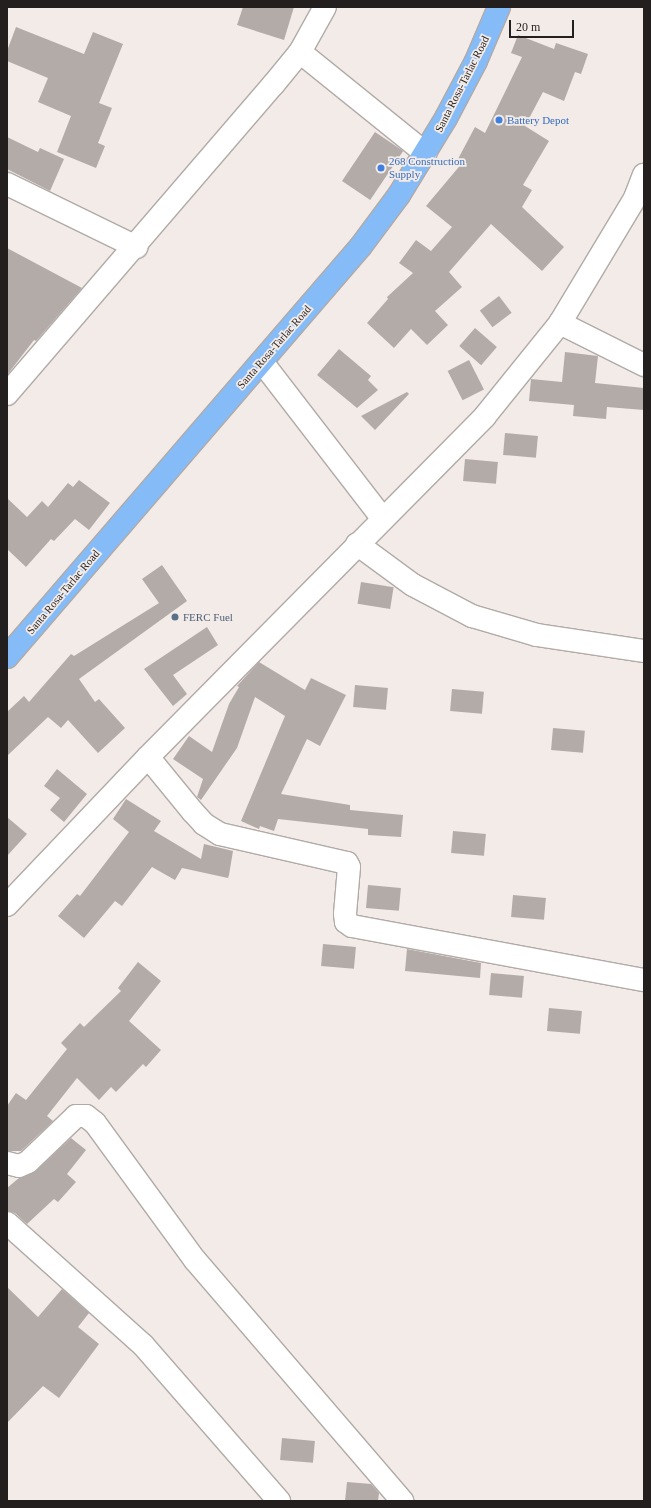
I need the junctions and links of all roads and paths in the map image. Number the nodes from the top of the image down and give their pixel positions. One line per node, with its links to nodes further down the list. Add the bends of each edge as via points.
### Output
1 (325, 7): 3 (street)
2 (499, 7): 4 (highway, Santa Rosa-Tarlac Road, via 476,61)
3 (300, 52): 4 (street); 7 (street)
4 (425, 153): 9 (highway, Santa Rosa-Tarlac Road, via 399,195 361,246)
5 (644, 175): 8 (street, via 635,198)
6 (7, 184): 7 (street)
7 (136, 247): 11 (street)
8 (560, 323): 10 (street); 12 (street, via 485,416)
9 (262, 362): 12 (street); 15 (highway, Santa Rosa-Tarlac Road)
10 (644, 365)
11 (7, 394)
12 (382, 518): 13 (street)
13 (357, 544): 14 (street, via 413,585 472,616 537,635); 16 (street)
14 (644, 651)
15 (7, 657)
16 (148, 757): 17 (street); 18 (street, via 192,812 204,824 220,834 347,863 345,914 346,922 352,926)
17 (7, 905)
18 (644, 980)
19 (7, 1163): 22 (street, via 19,1166 28,1162 76,1116 86,1116 95,1123 195,1260)
20 (7, 1223): 21 (street, via 143,1345)
21 (279, 1501)
22 (402, 1501)

